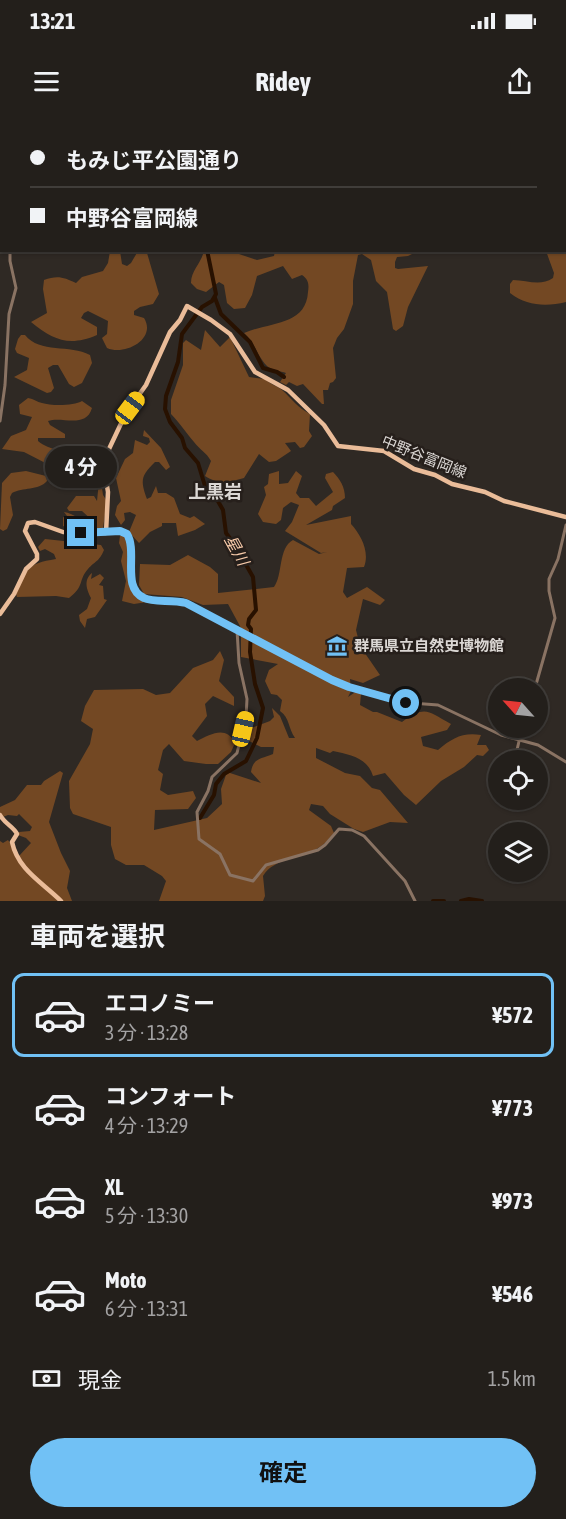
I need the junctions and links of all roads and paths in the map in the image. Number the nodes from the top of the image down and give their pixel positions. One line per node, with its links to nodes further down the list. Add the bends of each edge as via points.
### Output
1 (10, 252): 2 (street, via 16,288 9,314)
2 (0, 422)
3 (566, 517): 5 (main road, 中野谷富岡線, via 452,484 414,469 384,451 338,446 324,424 285,387 255,372 230,334 187,306 109,449)
4 (566, 525): 8 (street, via 549,579 554,624)
5 (106, 533): 6 (main road, via 63,532 28,523 25,531 37,559 26,569); 7 (street, via 122,531 129,537 132,582 138,595 148,600 186,603)
6 (0, 614)
7 (237, 630): 9 (street, via 340,684 398,702 438,705); 13 (street, via 239,663 248,699 246,717 239,749 212,777 197,812 199,839 220,854 230,875 253,881 266,865 318,850 339,829 352,830 364,836 405,881)
8 (538, 678)
9 (518, 740): 10 (street); 11 (street, via 538,744)
10 (516, 750)
11 (566, 762)
12 (0, 815): 14 (main road, via 3,822 16,830 12,842 21,863)
13 (414, 899)
14 (61, 901)

